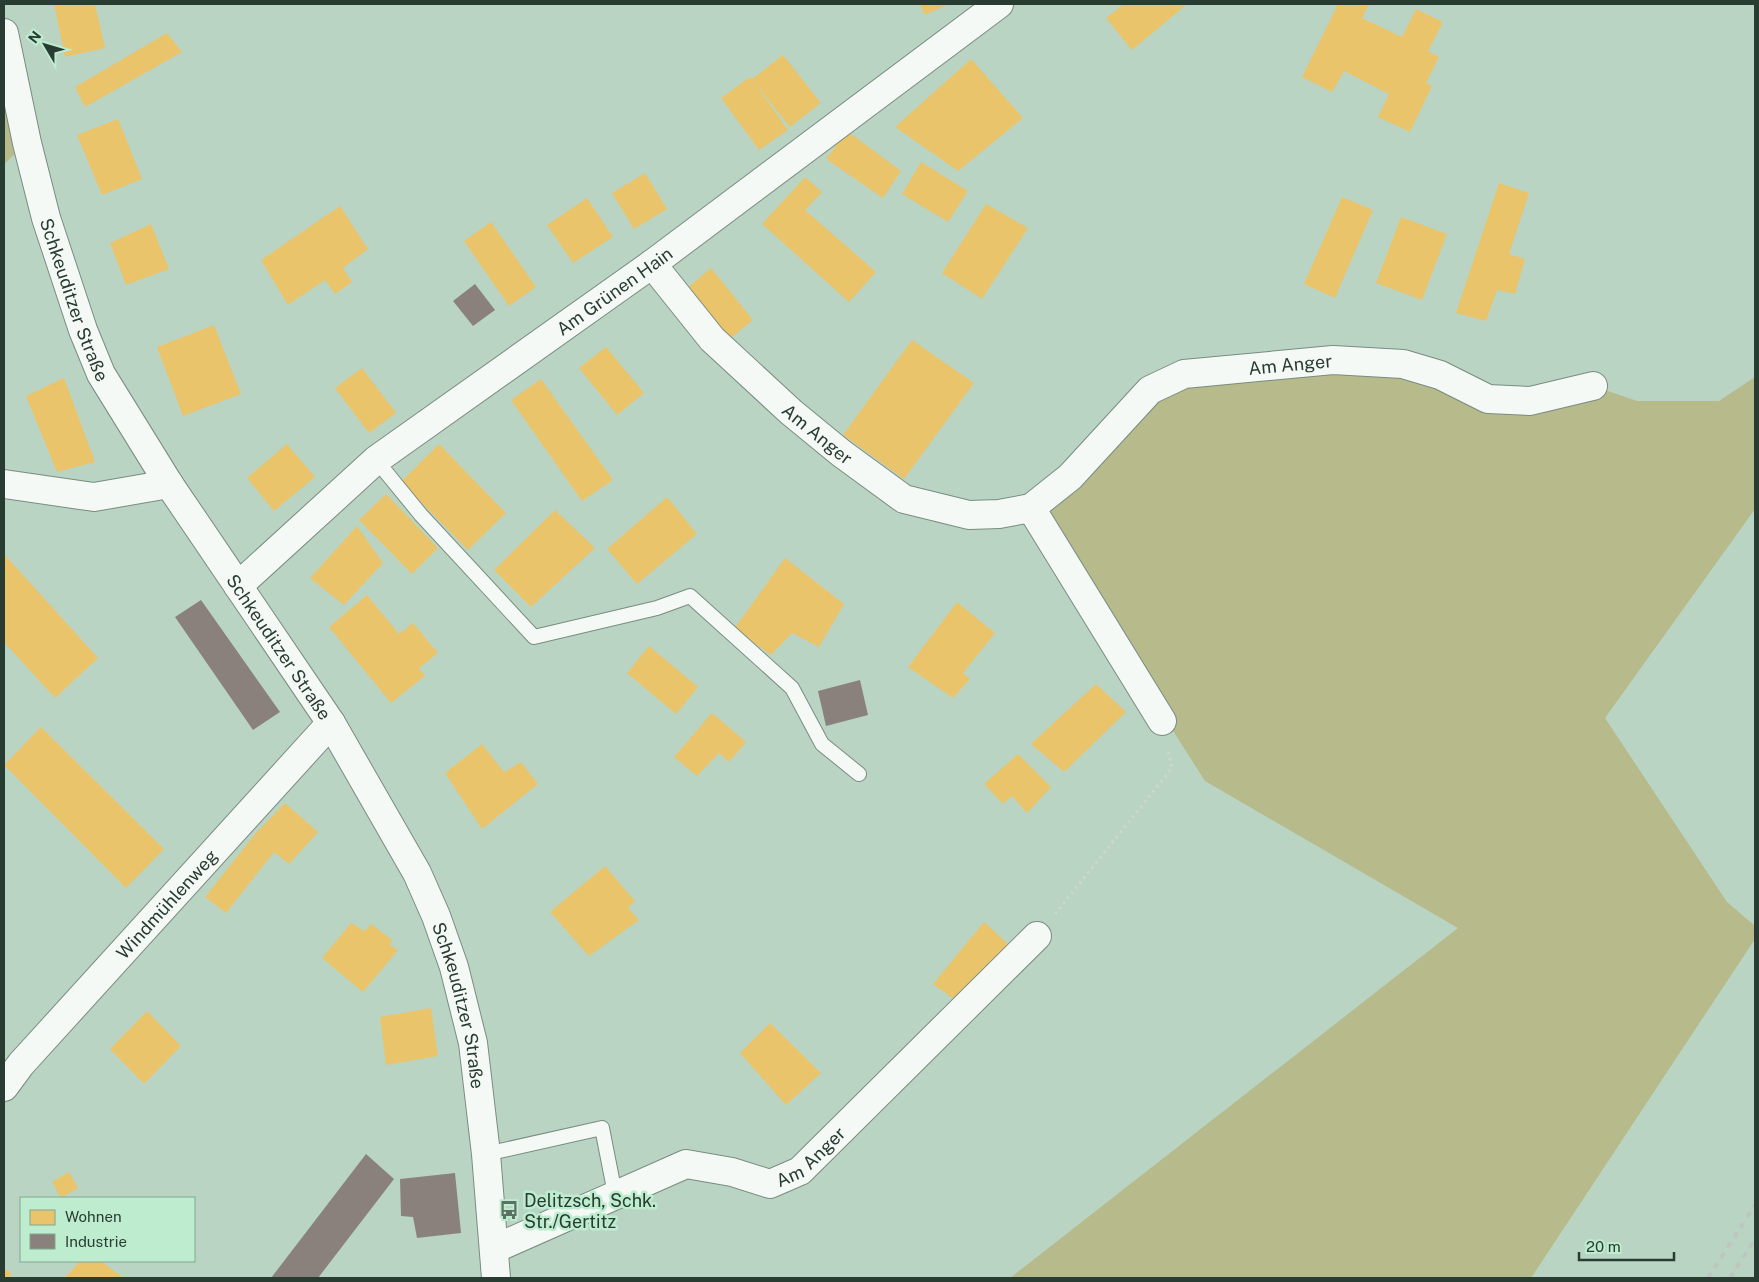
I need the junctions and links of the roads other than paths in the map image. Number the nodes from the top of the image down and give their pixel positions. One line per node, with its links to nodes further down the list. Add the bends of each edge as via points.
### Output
1 (998, 4): 3 (street, Am Grünen Hain)
2 (4, 33): 7 (street, Schkeuditzer Straße, via 46,218 83,330 101,374)
3 (652, 264): 5 (street, Am Grünen Hain); 8 (street, Am Anger, via 712,339 805,424 904,499 969,515)
4 (1593, 386): 8 (street, Am Anger, via 1530,401 1488,399 1440,375 1403,364 1334,360 1184,374 1150,390 1070,477)
5 (376, 460): 9 (street, Am Grünen Hain); 12 (lane, via 421,515 534,637 657,608 690,596 792,688 822,744)
6 (4, 484): 7 (street, via 94,497)
7 (169, 484): 9 (street, Schkeuditzer Straße)
8 (1031, 508): 10 (street)
9 (238, 586): 11 (street, Schkeuditzer Straße)
10 (1162, 720)
11 (331, 723): 14 (street, Windmühlenweg, via 21,1064); 15 (street, Schkeuditzer Straße, via 417,873 436,916 454,967 473,1044)
12 (859, 774)
13 (1037, 936): 16 (street, Am Anger, via 800,1171 770,1184 732,1172 686,1164)
14 (4, 1087)
15 (486, 1154): 16 (lane, via 602,1128); 17 (street, Schkeuditzer Straße)
16 (616, 1194): 17 (street, Am Anger)
17 (494, 1249): 18 (street, Schkeuditzer Straße)
18 (496, 1278)

